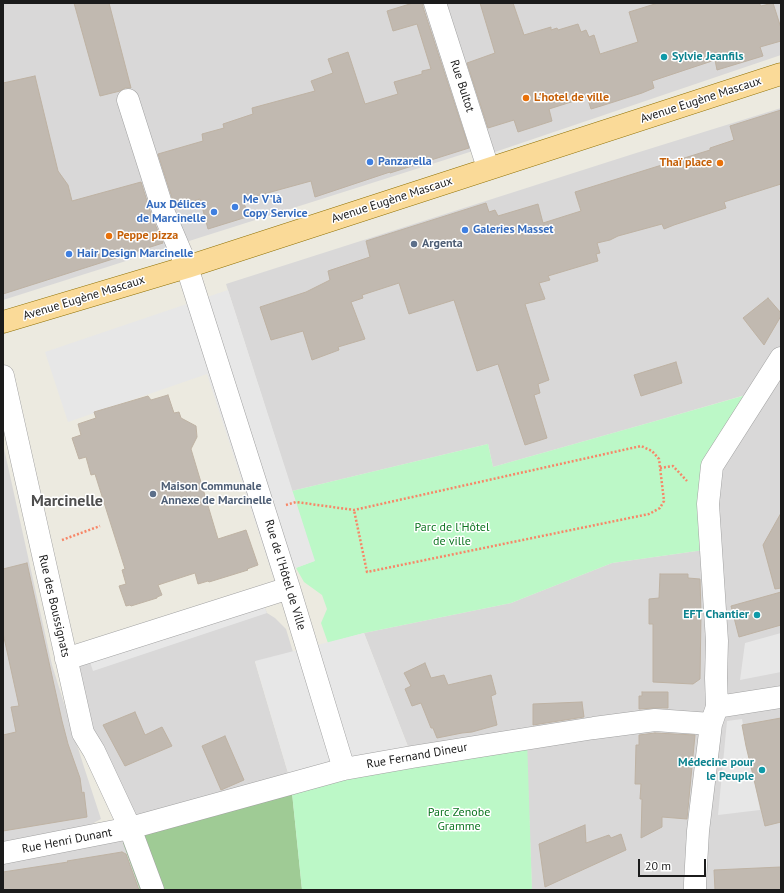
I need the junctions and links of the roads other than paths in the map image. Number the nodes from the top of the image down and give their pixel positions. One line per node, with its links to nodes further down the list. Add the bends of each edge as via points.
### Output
1 (435, 3): 4 (street, Rue Bultot)
2 (781, 74): 4 (main road, Avenue Eugène Mascaux)
3 (128, 100): 5 (street, Rue de l'Hôtel de Ville, via 164,213)
4 (488, 168): 5 (main road, Avenue Eugène Mascaux)
5 (187, 267): 6 (main road, Avenue Eugène Mascaux); 9 (street, Rue de l'Hôtel de Ville)
6 (3, 322)
7 (781, 358): 12 (street, via 712,466 708,504 717,641)
8 (3, 376): 10 (street, Rue des Boussignats)
9 (289, 588): 10 (street); 13 (street, Rue de l'Hôtel de Ville)
10 (66, 659): 14 (street, Rue des Boussignats, via 83,733)
11 (781, 697): 12 (street, Rue Fernand Dineur)
12 (714, 716): 13 (street, Rue Fernand Dineur, via 610,726); 17 (street, via 698,831)
13 (344, 769): 14 (street, Rue Fernand Dineur)
14 (130, 828): 15 (street, Rue Henri Dunant); 16 (street, Rue des Boussignats)
15 (3, 853)
16 (153, 890)
17 (695, 890)

